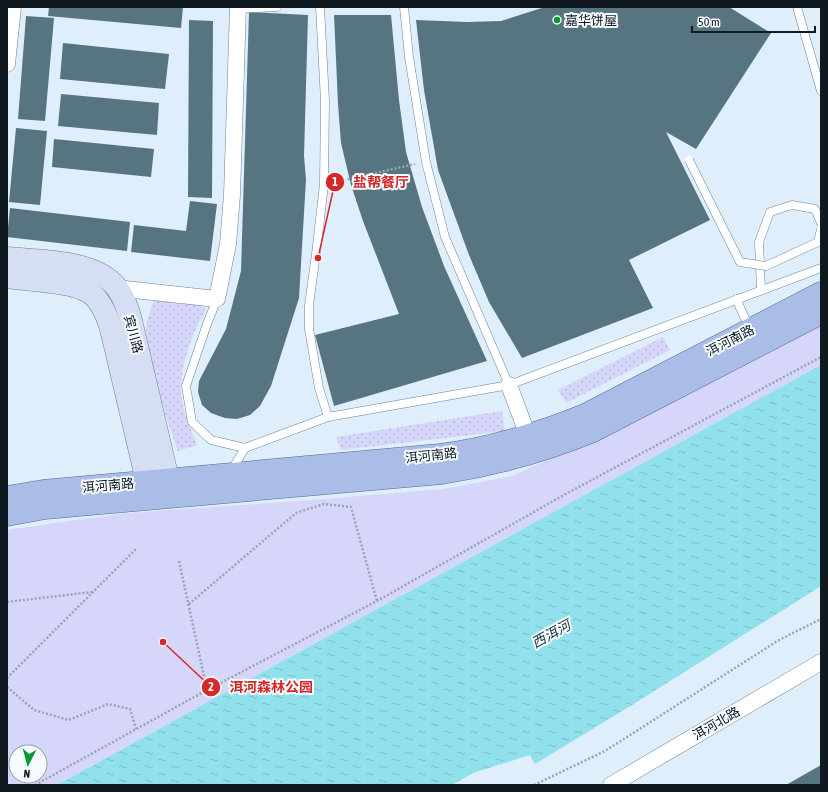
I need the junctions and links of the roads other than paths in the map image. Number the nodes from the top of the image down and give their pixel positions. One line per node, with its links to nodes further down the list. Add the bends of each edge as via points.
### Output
1 (12, 7): 7 (street)
2 (276, 7): 6 (lane)
3 (320, 7): 24 (lane, via 325,101 324,184 309,305 309,329 319,388)
4 (404, 7): 23 (lane, via 409,57 426,162 444,237)
5 (797, 7): 8 (lane)
6 (238, 8): 19 (street, via 232,195 228,244)
7 (7, 64)
8 (821, 91)
9 (689, 160): 12 (lane, bridge, via 740,262 766,266 818,242)
10 (818, 208): 11 (lane); 17 (lane, via 792,205 770,212 759,242)
11 (821, 223)
12 (821, 229)
13 (7, 258): 16 (main road, 宾川路, via 86,268 104,276)
14 (821, 268): 17 (lane)
15 (7, 277): 28 (main road, 宾川路, via 73,285 88,291 100,302 111,329)
16 (116, 288): 19 (street); 28 (main road, 宾川路, via 126,305 133,328)
17 (761, 290): 20 (lane)
18 (821, 293): 22 (main road, 洱河南路)
19 (218, 299): 26 (lane, via 186,386 192,422 211,440)
20 (736, 299): 22 (lane); 23 (lane)
21 (821, 313): 28 (main road, 洱河南路, via 592,431 497,463 442,472)
22 (750, 330): 25 (main road, 洱河南路, via 585,415)
23 (509, 385): 24 (lane); 25 (street)
24 (328, 417): 26 (lane)
25 (528, 436): 27 (main road, 洱河南路, via 493,446 440,455)
26 (245, 448): 27 (lane)
27 (230, 474): 28 (main road, 洱河南路)
28 (159, 489): 29 (main road, 洱河南路, via 43,491); 30 (main road, 洱河南路)
29 (7, 497)
30 (7, 515)
31 (821, 662): 32 (street, 洱河北路)
32 (611, 785)

